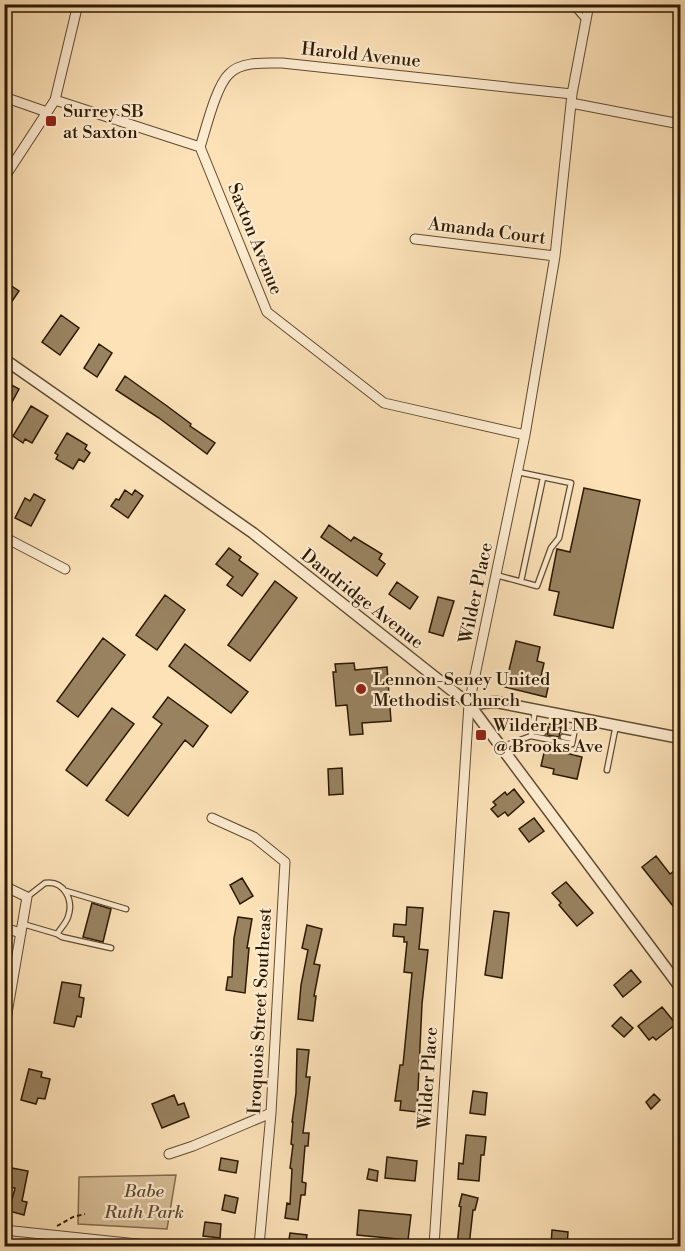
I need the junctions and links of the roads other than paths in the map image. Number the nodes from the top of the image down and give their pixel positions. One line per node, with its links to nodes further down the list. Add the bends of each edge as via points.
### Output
1 (78, 4): 6 (street)
2 (571, 4): 4 (lane)
3 (589, 4): 4 (street, Wilder Place)
4 (586, 21): 7 (street, Wilder Place)
5 (4, 97): 8 (street)
6 (55, 99): 8 (street); 10 (street)
7 (571, 99): 9 (street); 10 (street, Harold Avenue, via 259,63 229,73 221,85); 13 (street, Wilder Place)
8 (47, 112): 11 (street)
9 (681, 124)
10 (200, 147): 15 (street, Saxton Avenue, via 267,312 384,403)
11 (4, 178)
12 (415, 239): 13 (street, Amanda Court)
13 (555, 255): 15 (street, Wilder Place)
14 (4, 359): 22 (street, Dandridge Avenue, via 253,533 336,605)
15 (525, 435): 16 (street, Wilder Place)
16 (518, 472): 17 (lane); 20 (street, Wilder Place)
17 (543, 478): 21 (lane); 21 (lane, via 571,483 559,538 551,548 537,586)
18 (4, 537): 19 (street)
19 (64, 569)
20 (496, 575): 21 (lane); 22 (street, Wilder Place)
21 (521, 581)
22 (469, 704): 23 (street, via 496,702); 31 (street, Dandridge Avenue); 50 (street, Wilder Place)
23 (536, 709): 24 (street); 26 (lane)
24 (577, 718): 25 (street); 29 (lane)
25 (616, 725): 30 (street); 32 (lane)
26 (532, 731): 27 (lane); 29 (lane, via 572,744); 31 (lane)
27 (544, 731)
28 (563, 734): 29 (lane)
29 (573, 736)
30 (681, 738)
31 (501, 747): 42 (street, Dandridge Avenue)
32 (607, 770)
33 (212, 818): 45 (street, Iroquois Street Southeast, via 254,837 285,862)
34 (4, 886): 36 (street)
35 (66, 891): 36 (lane, via 51,882); 37 (lane); 40 (lane, via 69,915)
36 (27, 897): 39 (street)
37 (126, 909)
38 (4, 928): 39 (street)
39 (22, 928): 40 (lane); 43 (street)
40 (57, 934): 41 (lane)
41 (111, 948)
42 (681, 987)
43 (7, 994): 44 (street)
44 (4, 1031)
45 (271, 1113): 46 (street); 49 (street, Iroquois Street Southeast)
46 (169, 1154)
47 (4, 1230): 48 (street)
48 (156, 1246)
49 (259, 1246)
50 (434, 1246)

